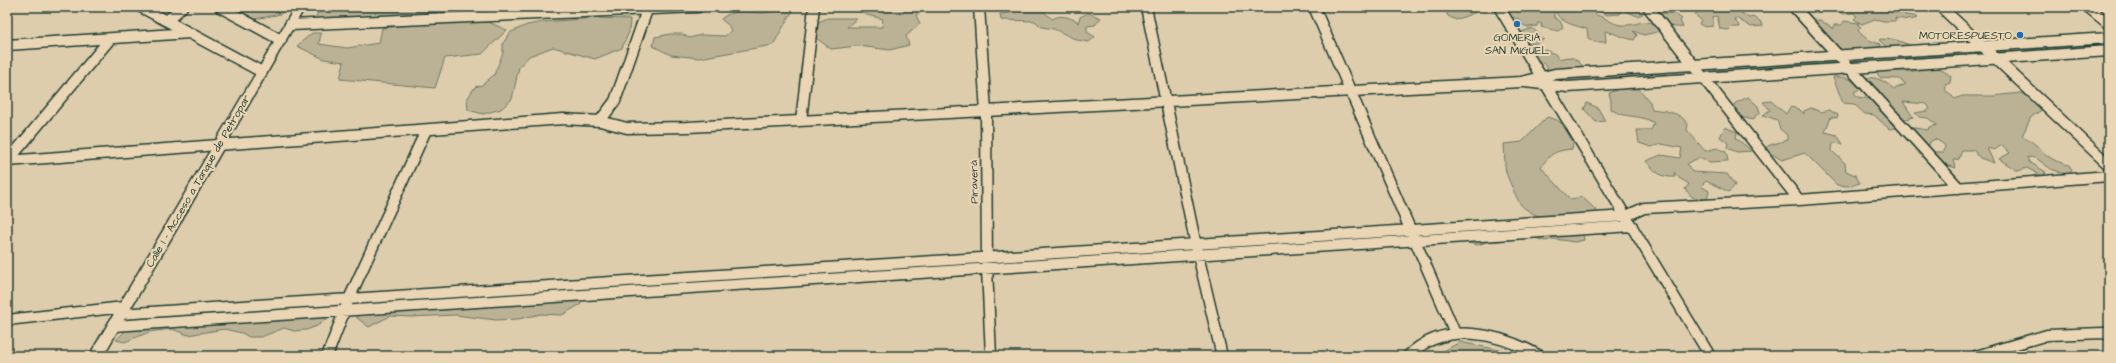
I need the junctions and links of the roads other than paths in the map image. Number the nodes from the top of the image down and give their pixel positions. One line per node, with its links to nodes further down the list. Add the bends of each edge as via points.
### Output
1 (141, 7): 17 (street)
2 (182, 7): 17 (street)
3 (220, 7): 23 (street)
4 (300, 7): 19 (street, Calle 1 - Acceso a Tanque de Petropar)
5 (698, 7): 15 (street)
6 (814, 7): 39 (street)
7 (979, 7): 38 (street, Piraverá)
8 (1146, 7): 37 (street)
9 (1314, 7): 36 (street)
10 (1499, 7): 32 (street)
11 (1648, 7): 29 (street)
12 (1794, 7): 27 (street)
13 (1941, 7): 25 (street)
14 (2088, 7): 18 (street)
15 (648, 8): 16 (street); 40 (street, via 615,101)
16 (537, 11): 19 (street)
17 (167, 21): 20 (street)
18 (2109, 24)
19 (290, 25): 23 (street, Calle 1 - Acceso a Tanque de Petropar)
20 (190, 33): 22 (street); 31 (street)
21 (2109, 38): 25 (street)
22 (110, 39): 24 (street); 43 (street)
23 (281, 40): 31 (street, Calle 1 - Acceso a Tanque de Petropar)
24 (7, 45)
25 (1983, 46): 27 (street); 28 (street)
26 (2109, 51): 28 (street)
27 (1839, 55): 29 (street); 30 (street)
28 (1996, 58): 30 (street); 44 (street)
29 (1692, 65): 32 (street); 33 (street)
30 (1851, 68): 33 (street); 46 (street)
31 (262, 72): 42 (street, Calle 1 - Acceso a Tanque de Petropar)
32 (1541, 77): 34 (street); 35 (street)
33 (1702, 78): 35 (street, via 1568,87); 47 (street)
34 (1522, 82): 35 (street); 36 (street)
35 (1547, 86): 48 (street)
36 (1351, 91): 37 (street); 50 (street)
37 (1166, 100): 38 (street); 52 (street)
38 (986, 112): 39 (street); 53 (street, Piraverá)
39 (801, 121): 40 (street, via 627,128)
40 (600, 122): 41 (street, via 563,119)
41 (426, 130): 42 (street); 56 (street)
42 (219, 145): 43 (street); 58 (street, Calle 1 - Acceso a Tanque de Petropar)
43 (7, 161)
44 (2109, 165)
45 (2109, 176): 46 (street)
46 (1959, 188): 47 (street)
47 (1799, 200): 48 (street, via 1644,208)
48 (1626, 216): 49 (street); 50 (street)
49 (1632, 226): 51 (street); 68 (street)
50 (1412, 230): 51 (street); 52 (street)
51 (1416, 240): 52 (street); 60 (street)
52 (1196, 249): 53 (street); 65 (street)
53 (987, 263): 54 (street); 55 (street); 64 (street, Piraverá)
54 (711, 276): 55 (street); 56 (street)
55 (708, 287): 57 (street)
56 (349, 299): 57 (street); 58 (street)
57 (346, 311): 58 (street); 63 (street)
58 (119, 316): 59 (street); 62 (street, Calle 1 - Acceso a Tanque de Petropar)
59 (7, 320)
60 (1455, 333): 66 (street, via 1431,339); 67 (street, via 1483,334 1512,342)
61 (2109, 335): 69 (street, via 2047,335)
62 (96, 356)
63 (327, 356)
64 (991, 356)
65 (1222, 356)
66 (1408, 356)
67 (1540, 356)
68 (1710, 356)
69 (1976, 356)

